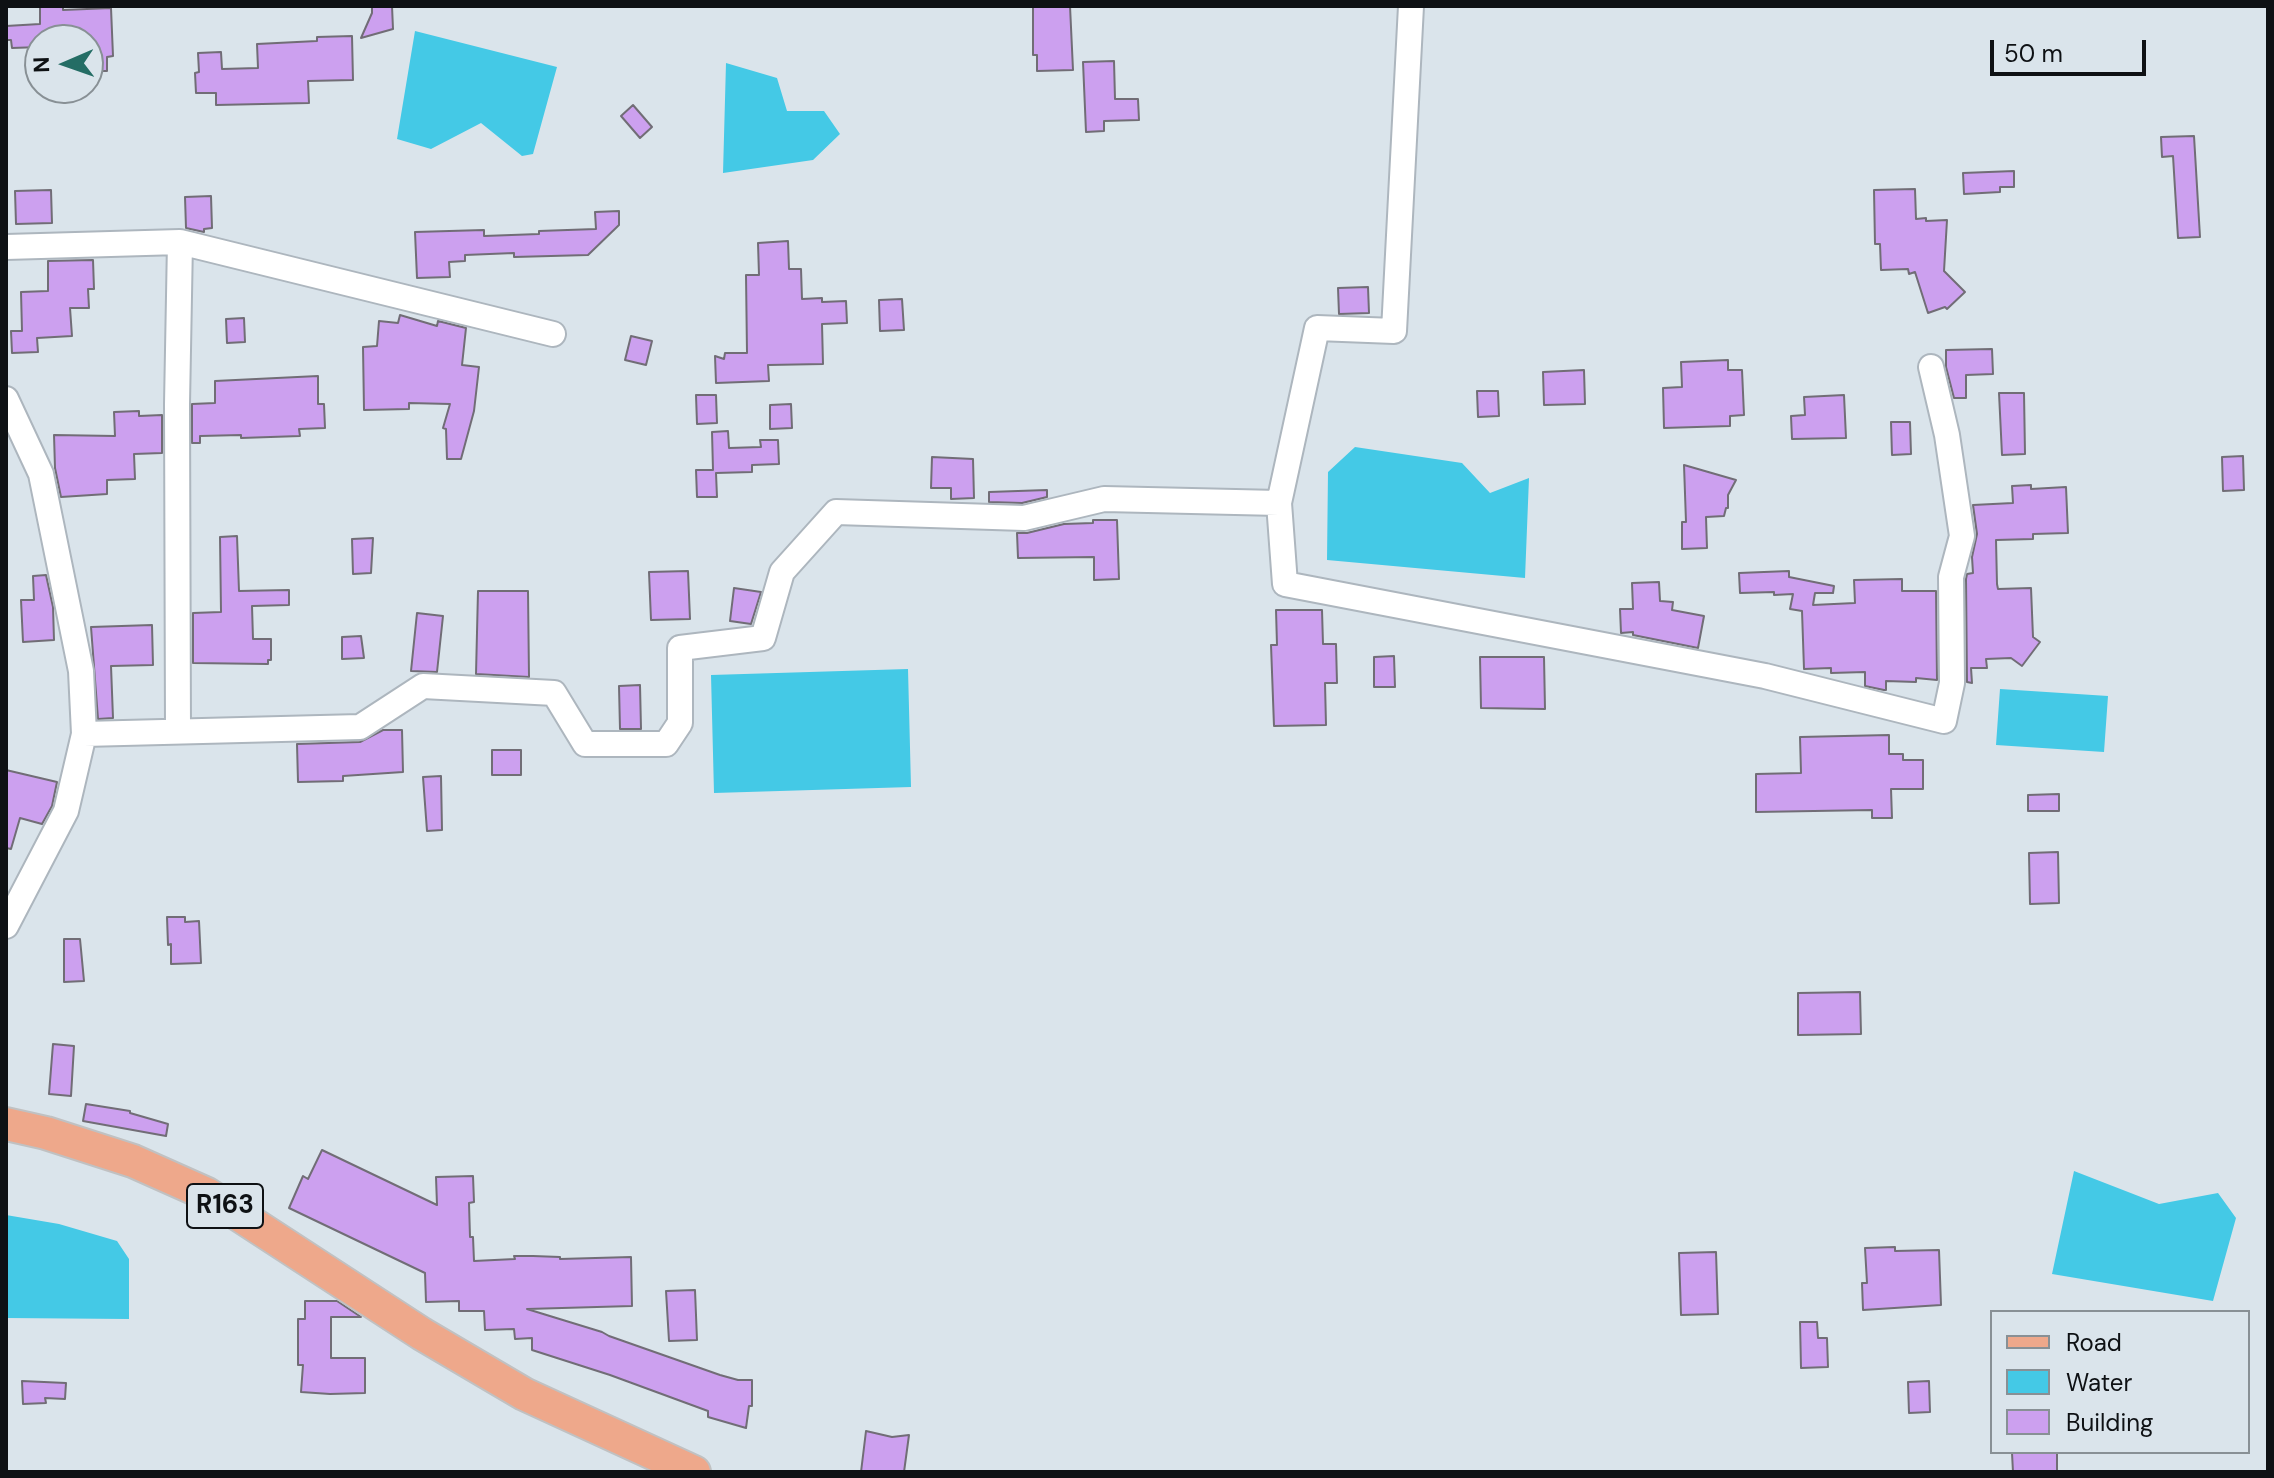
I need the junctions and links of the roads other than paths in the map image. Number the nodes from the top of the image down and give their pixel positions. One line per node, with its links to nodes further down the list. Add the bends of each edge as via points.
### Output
1 (1411, 6): 7 (street, via 1394,331 1317,328)
2 (180, 242): 3 (street); 4 (street); 8 (street)
3 (6, 247)
4 (553, 334)
5 (1931, 367): 7 (street, via 1962,536 1951,577 1952,683 1944,721 1765,676 1285,584)
6 (6, 399): 9 (street, via 41,474 81,671)
7 (1279, 503): 8 (street, via 1104,499 1024,518 836,512 782,572 763,638 680,648 680,723 666,744 585,744 554,693 423,686 360,727)
8 (178, 731): 9 (street)
9 (84, 734): 10 (street, via 66,811)
10 (6, 926)
11 (6, 1124): 12 (main road, R163, via 133,1161 207,1194 524,1394)
12 (694, 1472)

